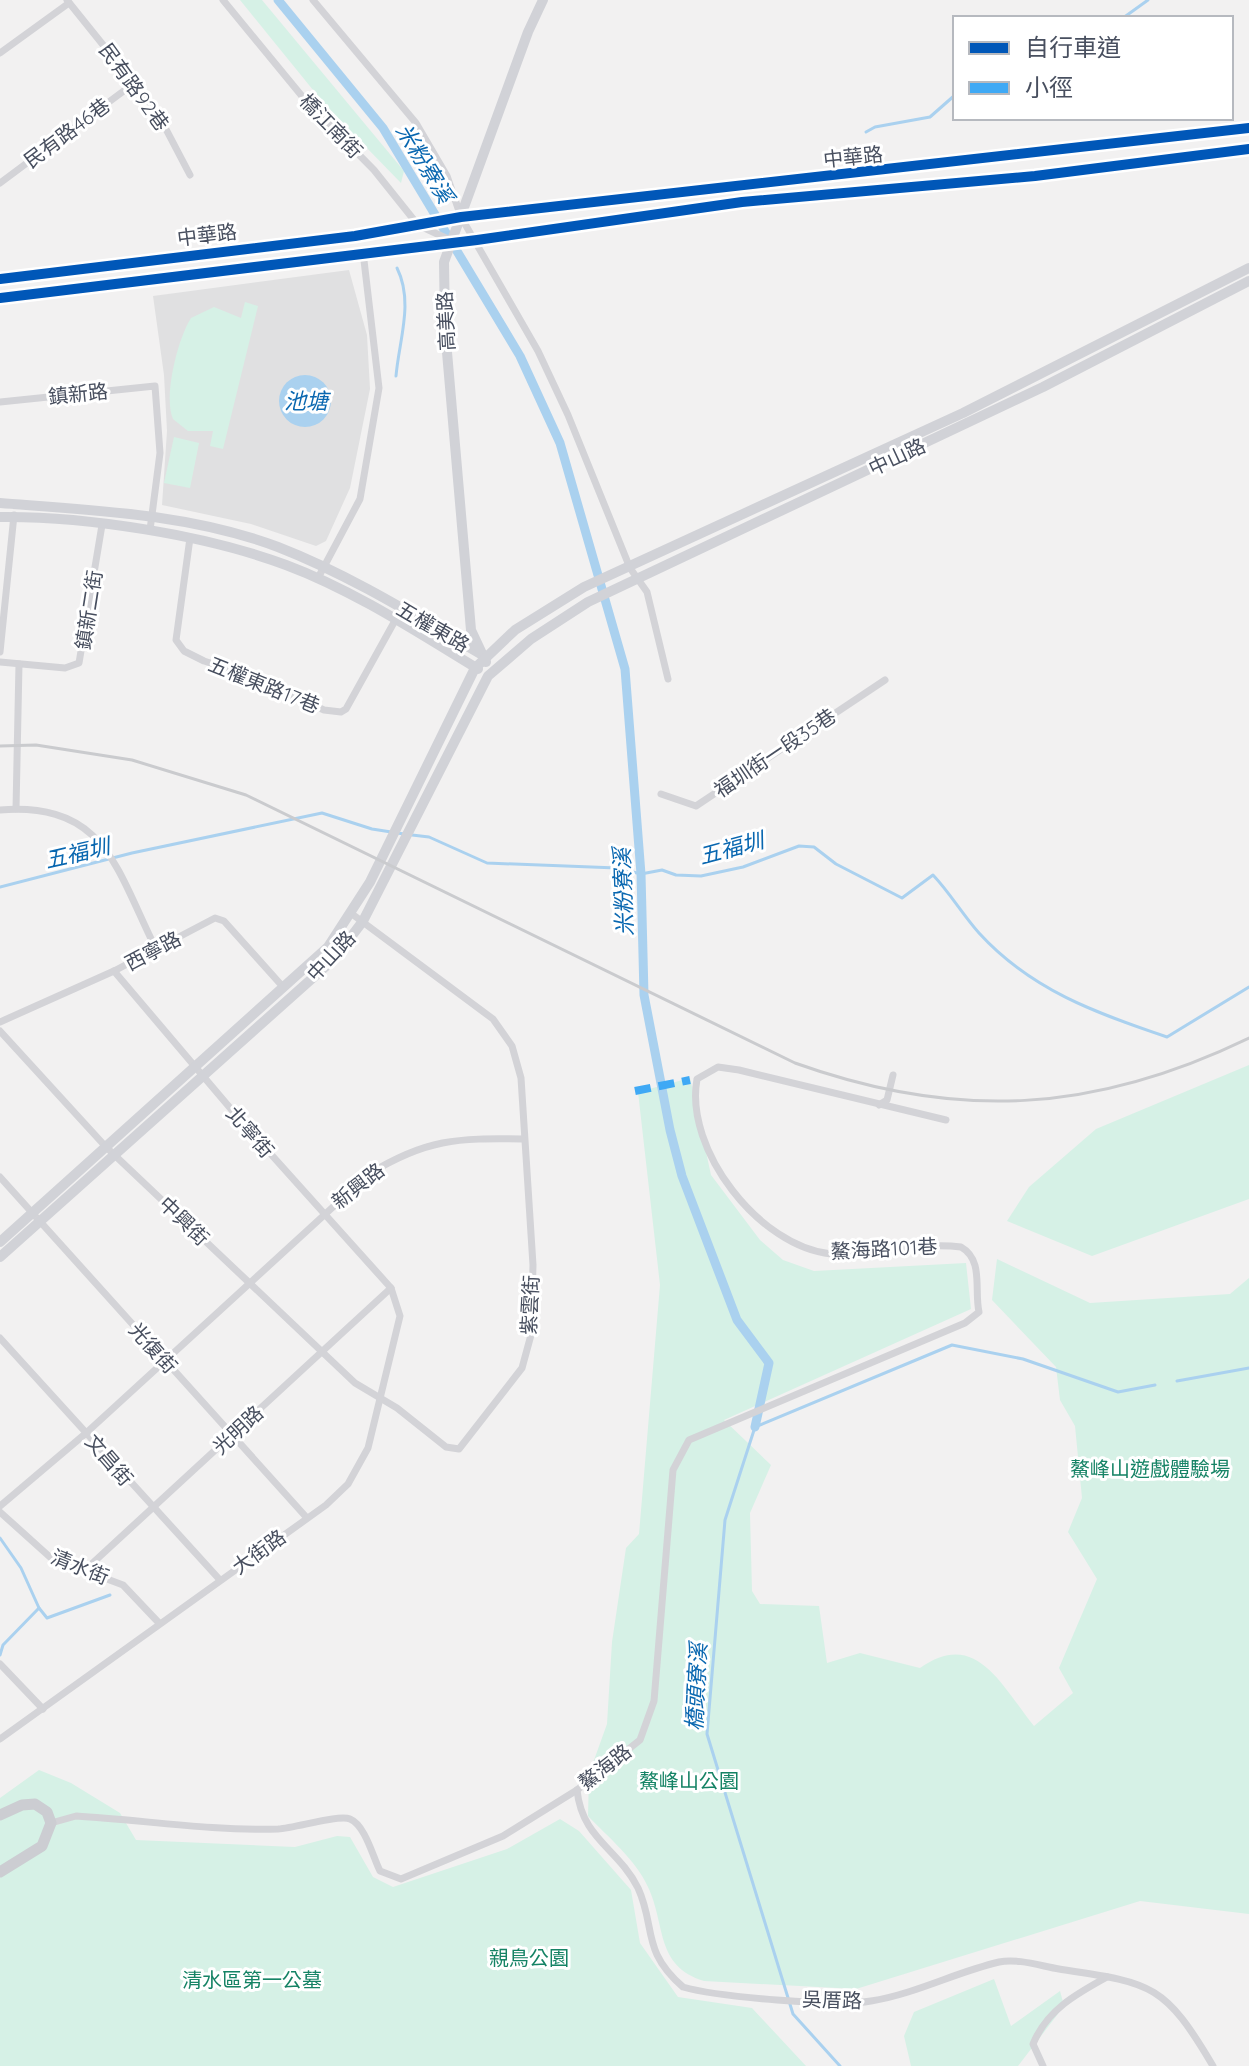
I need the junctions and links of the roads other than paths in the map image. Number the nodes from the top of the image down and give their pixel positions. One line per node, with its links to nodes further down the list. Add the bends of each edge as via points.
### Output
1 (223, 0): 14 (street, 橋江南街)
2 (313, 0): 13 (street, via 416,123 447,176)
3 (543, 0): 13 (street, 高美路)
4 (68, 2): 5 (street); 6 (street, 民有路92巷)
5 (0, 53)
6 (133, 84): 10 (street, 民有路92巷, via 158,114); 12 (street, 民有路46巷)
7 (1249, 128): 9 (main road, 中華路)
8 (1249, 149): 11 (main road, 中華路)
9 (1030, 155): 11 (main road); 13 (main road, 中華路)
10 (190, 175)
11 (1035, 176): 16 (main road, 中華路, via 742,202)
12 (0, 183)
13 (460, 218): 14 (main road, 中華路); 15 (street, 高美路); 16 (street)
14 (418, 225): 15 (street, 橋江南街); 19 (main road, 中華路)
15 (450, 240): 16 (main road, 中華路); 17 (main road, 中華路); 39 (street, 高美路, via 445,253 445,329 471,630)
16 (477, 240): 33 (street, via 568,415)
17 (363, 252): 21 (main road, 中華路); 32 (street, via 379,388 360,499)
18 (1249, 268): 23 (street, 中山路, via 963,413)
19 (0, 279)
20 (1249, 281): 26 (street, 中山路, via 1043,387)
21 (0, 298)
22 (0, 402): 29 (street, 鎮新路, via 155,386 160,453)
23 (790, 493): 26 (street); 33 (street, 中山路)
24 (0, 503): 25 (street, 五權東路)
25 (15, 504): 28 (street); 29 (street, 五權東路)
26 (795, 504): 35 (street, 中山路)
27 (0, 517): 28 (street, 五權東路)
28 (14, 517): 30 (street, 五權東路); 38 (street)
29 (150, 524): 30 (street, 五權東路); 31 (street, 五權東路); 32 (street, 五權東路, via 237,534)
30 (102, 525): 41 (street, 鎮新二街, via 79,663 65,668)
31 (190, 538): 34 (street, 五權東路, via 249,552); 37 (street, 五權東路17巷, via 176,640 184,651 324,710 341,712)
32 (324, 566): 34 (street); 36 (street, 五權東路)
33 (630, 568): 35 (street); 39 (street, 中山路, via 584,587 515,630)
34 (318, 578): 37 (street, 五權東路)
35 (637, 579): 43 (street, 中山路, via 588,602 531,639); 44 (street, via 647,592)
36 (401, 608): 37 (street, 五權東路17巷); 39 (street, 五權東路)
37 (395, 621): 42 (street, 五權東路)
38 (0, 652)
39 (486, 657): 42 (street, 中山路); 43 (street, 五權東路)
40 (0, 662): 41 (street, 鎮新二街)
41 (19, 664): 47 (street)
42 (475, 668): 43 (street, 五權東路); 49 (street, 中山路)
43 (488, 676): 50 (street, 中山路)
44 (668, 679)
45 (885, 680): 46 (street, 福圳街一段35巷, via 696,806)
46 (661, 794)
47 (16, 809): 48 (street); 51 (street, via 66,815 89,830 108,851)
48 (0, 810)
49 (352, 914): 50 (street); 53 (street, 中山路, via 328,947)
50 (363, 921): 58 (street, 中山路, via 335,958); 61 (street, via 493,1019 512,1046 521,1078)
51 (156, 949): 52 (street, 西寧路); 53 (street, 西寧路, via 220,919)
52 (114, 971): 54 (street, 西寧路); 56 (street, 北寧街)
53 (284, 988): 56 (street, 中山路)
54 (0, 1022)
55 (0, 1031): 62 (street, 中興街)
56 (194, 1067): 58 (street, 北寧街); 62 (street, 中山路)
57 (893, 1075): 59 (street, via 887,1100)
58 (203, 1077): 63 (street, 中山路); 66 (street, 北寧街)
59 (879, 1105): 60 (street); 72 (street, 鰲海路101巷, via 718,1067 697,1079 695,1089 710,1160 724,1181 784,1238 834,1254 961,1247 976,1266)
60 (946, 1120)
61 (522, 1139): 66 (street, 新興路, via 441,1141 413,1149 369,1174); 76 (street, 紫雲街, via 533,1265 531,1335 522,1368 459,1449 446,1447 397,1408)
62 (106, 1147): 63 (street, 中興街); 65 (street, 中山路)
63 (115, 1155): 67 (street, 中山路); 70 (street, 中興街)
64 (0, 1177): 65 (street, 光復街)
65 (32, 1213): 67 (street, 光復街); 68 (street, 中山路)
66 (324, 1214): 70 (street, 新興路); 71 (street, 北寧街)
67 (40, 1222): 69 (street, 中山路); 75 (street, 光復街)
68 (0, 1242)
69 (0, 1257)
70 (250, 1284): 74 (street, 中興街); 75 (street, 新興路)
71 (391, 1288): 74 (street, 光明路); 76 (street, 大街路, via 400,1316)
72 (979, 1312): 88 (street, 鰲海路, via 965,1323 682,1447 673,1470 654,1701 646,1729 640,1740)
73 (0, 1338): 77 (street, 文昌街)
74 (323, 1352): 76 (street, 中興街); 78 (street, 光明路)
75 (165, 1361): 77 (street, 新興路); 78 (street, 光復街)
76 (378, 1400): 81 (street, 大街路, via 368,1448 355,1475)
77 (85, 1434): 79 (street, 新興路); 80 (street, 文昌街)
78 (232, 1436): 80 (street, 光明路); 81 (street, 光復街)
79 (0, 1509): 82 (street, 清水街, via 36,1547)
80 (152, 1510): 82 (street, 光明路); 83 (street, 文昌街)
81 (307, 1518): 83 (street, 大街路)
82 (84, 1571): 84 (street, 清水街, via 123,1585)
83 (220, 1580): 84 (street, 大街路)
84 (159, 1623): 86 (street, 大街路)
85 (0, 1664): 86 (street)
86 (43, 1709): 87 (street, 大街路)
87 (0, 1739)
88 (577, 1790): 90 (street, 鰲海路, via 503,1836 401,1879 380,1871 359,1826 342,1817 301,1828 255,1829 76,1816); 92 (street, 吳厝路, via 584,1821 638,1889 649,1937 663,1965 683,1987 853,2003 1000,1962)
89 (0, 1815): 90 (main road, via 35,1804 47,1812)
90 (51, 1823): 91 (main road, via 42,1846)
91 (0, 1872)
92 (1109, 1976): 93 (street, via 1075,1994 1039,2029 1033,2044); 94 (street, 吳厝路, via 1139,1982 1158,1993 1188,2023)
93 (1043, 2066)
94 (1213, 2066)

